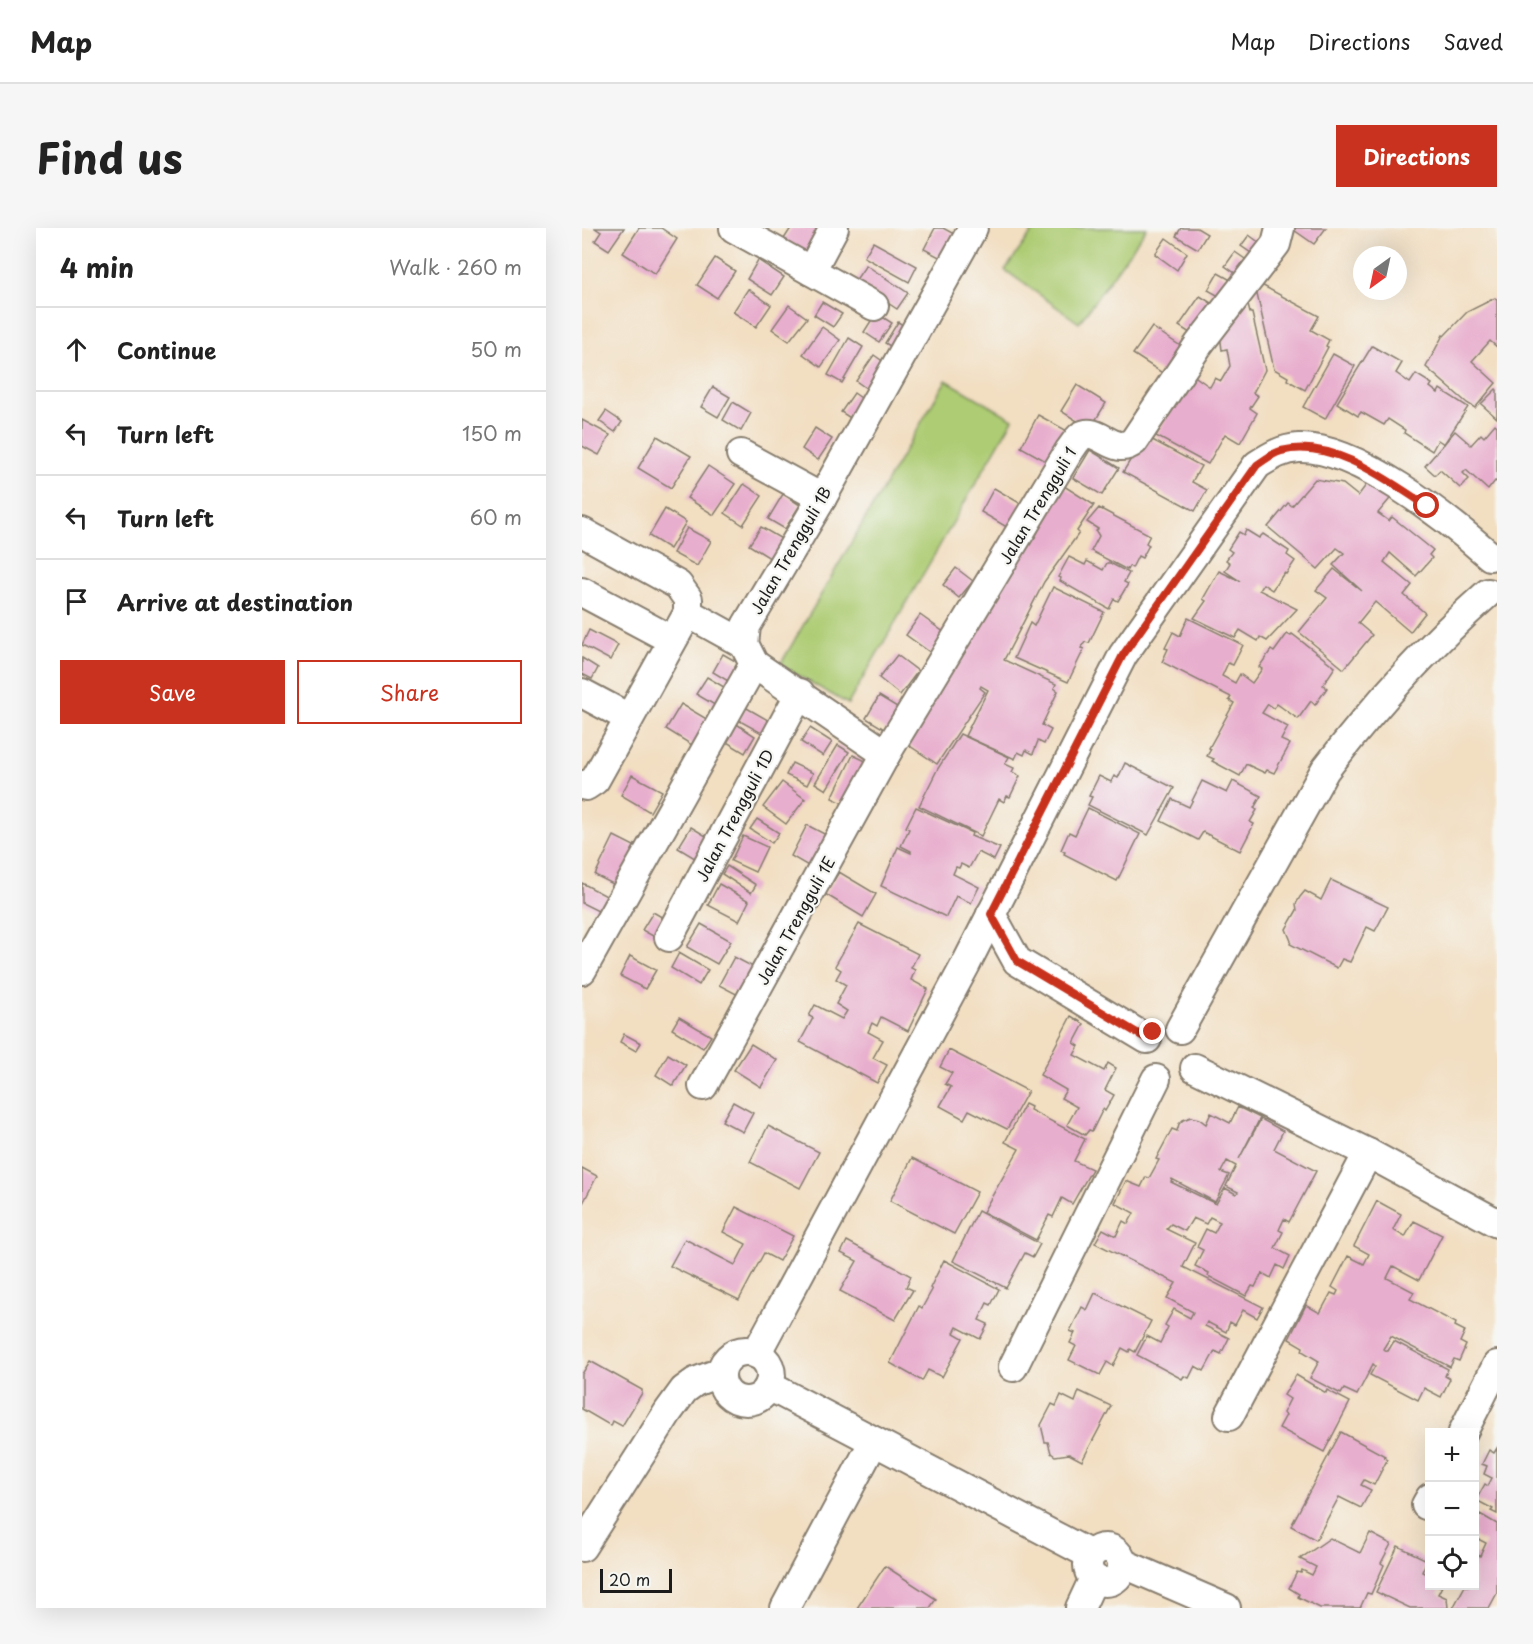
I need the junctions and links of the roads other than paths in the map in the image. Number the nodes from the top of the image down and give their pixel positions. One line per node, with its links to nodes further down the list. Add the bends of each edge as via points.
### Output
1 (734, 228): 5 (street)
2 (834, 228): 5 (street)
3 (973, 228): 8 (street, Jalan Trengguli 1B)
4 (1281, 228): 19 (street, Jalan Trengguli 1, via 1276,244 1199,344 1134,441 1121,447 1089,434 1080,437 1069,451)
5 (811, 271): 6 (street)
6 (874, 306)
7 (741, 454): 8 (street)
8 (822, 498): 15 (street, Jalan Trengguli 1B, via 746,626)
9 (582, 532): 13 (street, via 678,585 688,599)
10 (1493, 554): 12 (street, via 1481,578); 21 (street, via 1427,506 1345,458 1300,448 1279,451 1257,465 1123,655)
11 (582, 592): 14 (street)
12 (1492, 596): 26 (street, via 1442,634 1398,680 1325,770)
13 (688, 613): 14 (street); 15 (street)
14 (672, 640): 18 (street)
15 (749, 654): 17 (street); 25 (street, Jalan Trengguli 1B)
16 (582, 693): 18 (street)
17 (800, 693): 19 (street); 22 (street, Jalan Trengguli 1D)
18 (629, 718): 20 (street, via 595,780)
19 (886, 754): 30 (street, Jalan Trengguli 1E)
20 (582, 785)
21 (991, 914): 23 (street); 24 (street)
22 (669, 937)
23 (1017, 961): 24 (street); 27 (street)
24 (966, 964): 33 (street)
25 (582, 969)
26 (1180, 1029): 27 (street, via 1162,1028); 28 (street, via 1197,1049)
27 (1147, 1039): 29 (street, via 1143,1047 1144,1065)
28 (1195, 1068): 29 (street, via 1182,1080); 31 (street)
29 (1156, 1079): 35 (street)
30 (703, 1086)
31 (1368, 1153): 32 (street); 38 (street)
32 (1497, 1223)
33 (756, 1354): 36 (street, via 734,1354); 37 (street, via 769,1368)
34 (1497, 1365): 39 (street)
35 (1013, 1367)
36 (721, 1372): 37 (street, via 726,1392 744,1401 763,1395); 41 (street, via 695,1382 679,1397)
37 (769, 1386): 40 (street)
38 (1229, 1416)
39 (1465, 1428)
40 (874, 1441): 42 (street); 43 (street)
41 (582, 1547)
42 (1093, 1567): 44 (street); 45 (street, via 1096,1551 1109,1549 1122,1563)
43 (785, 1608)
44 (1080, 1608)
45 (1226, 1608)

